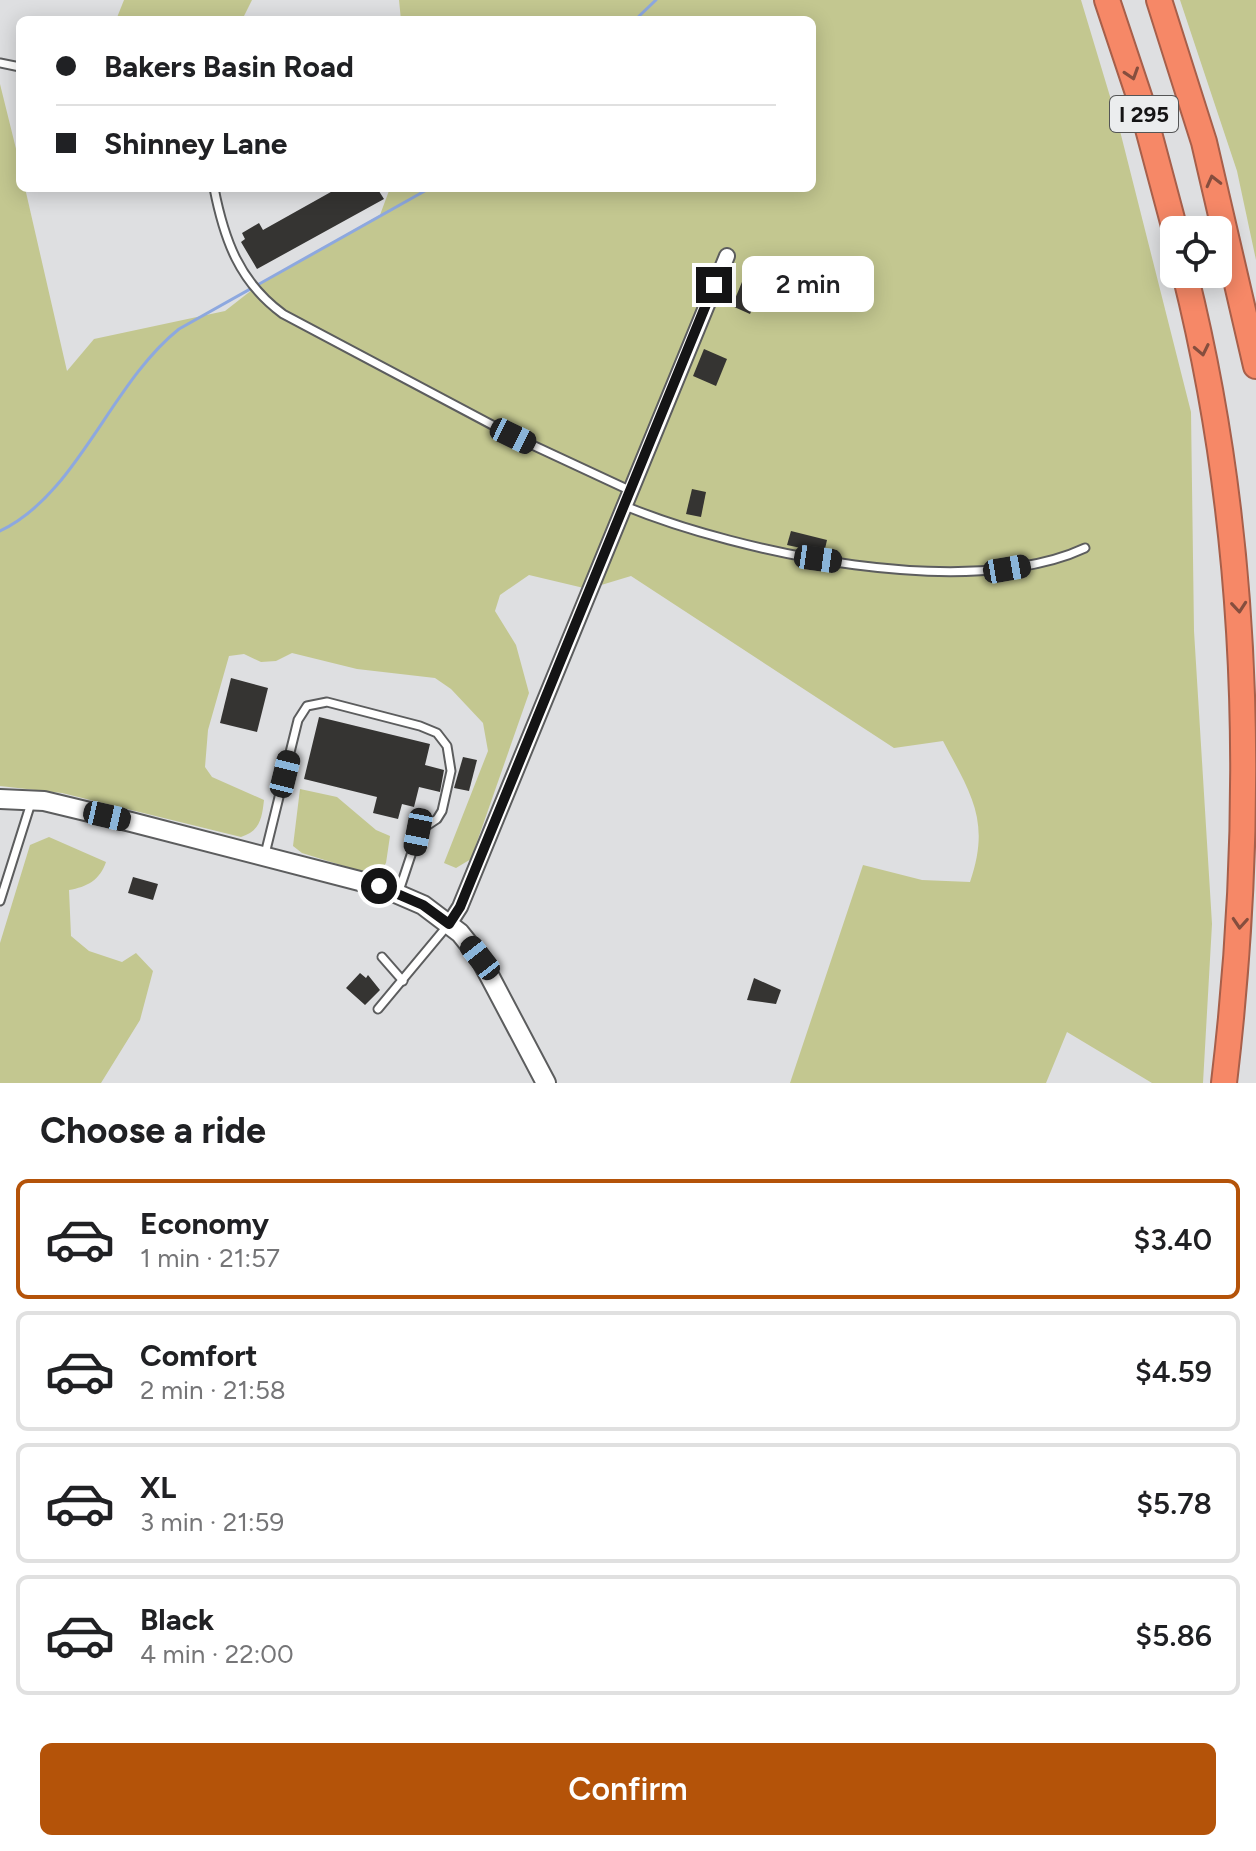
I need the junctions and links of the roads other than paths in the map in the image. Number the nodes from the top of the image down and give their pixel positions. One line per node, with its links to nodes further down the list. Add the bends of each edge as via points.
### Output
1 (1107, 0): 6 (highway, I 295, one-way to 6)
2 (1159, 0): 4 (highway, I 295)
3 (1172, 0): 4 (highway)
4 (1204, 142): 9 (highway, I 295, one-way to 4)
5 (215, 192): 10 (lane, via 224,236 250,281 295,321 513,436)
6 (1171, 216)
7 (727, 256): 10 (street)
8 (1188, 288): 23 (highway, one-way to 23, via 1223,467 1244,703 1243,878)
9 (1256, 366)
10 (629, 490): 11 (street)
11 (623, 505): 12 (lane, via 763,550 867,567 1007,569 1061,559); 18 (street)
12 (1085, 548)
13 (0, 799): 14 (main road)
14 (32, 800): 15 (main road); 17 (lane)
15 (264, 856): 16 (main road); 16 (lane, via 304,709 323,702 420,726 443,739 451,771 442,811 419,831)
16 (398, 894): 18 (main road)
17 (0, 901)
18 (449, 924): 20 (lane); 22 (main road, via 480,958)
19 (382, 957): 20 (lane)
20 (403, 981): 21 (lane)
21 (378, 1009)
22 (546, 1083)
23 (1224, 1083)

